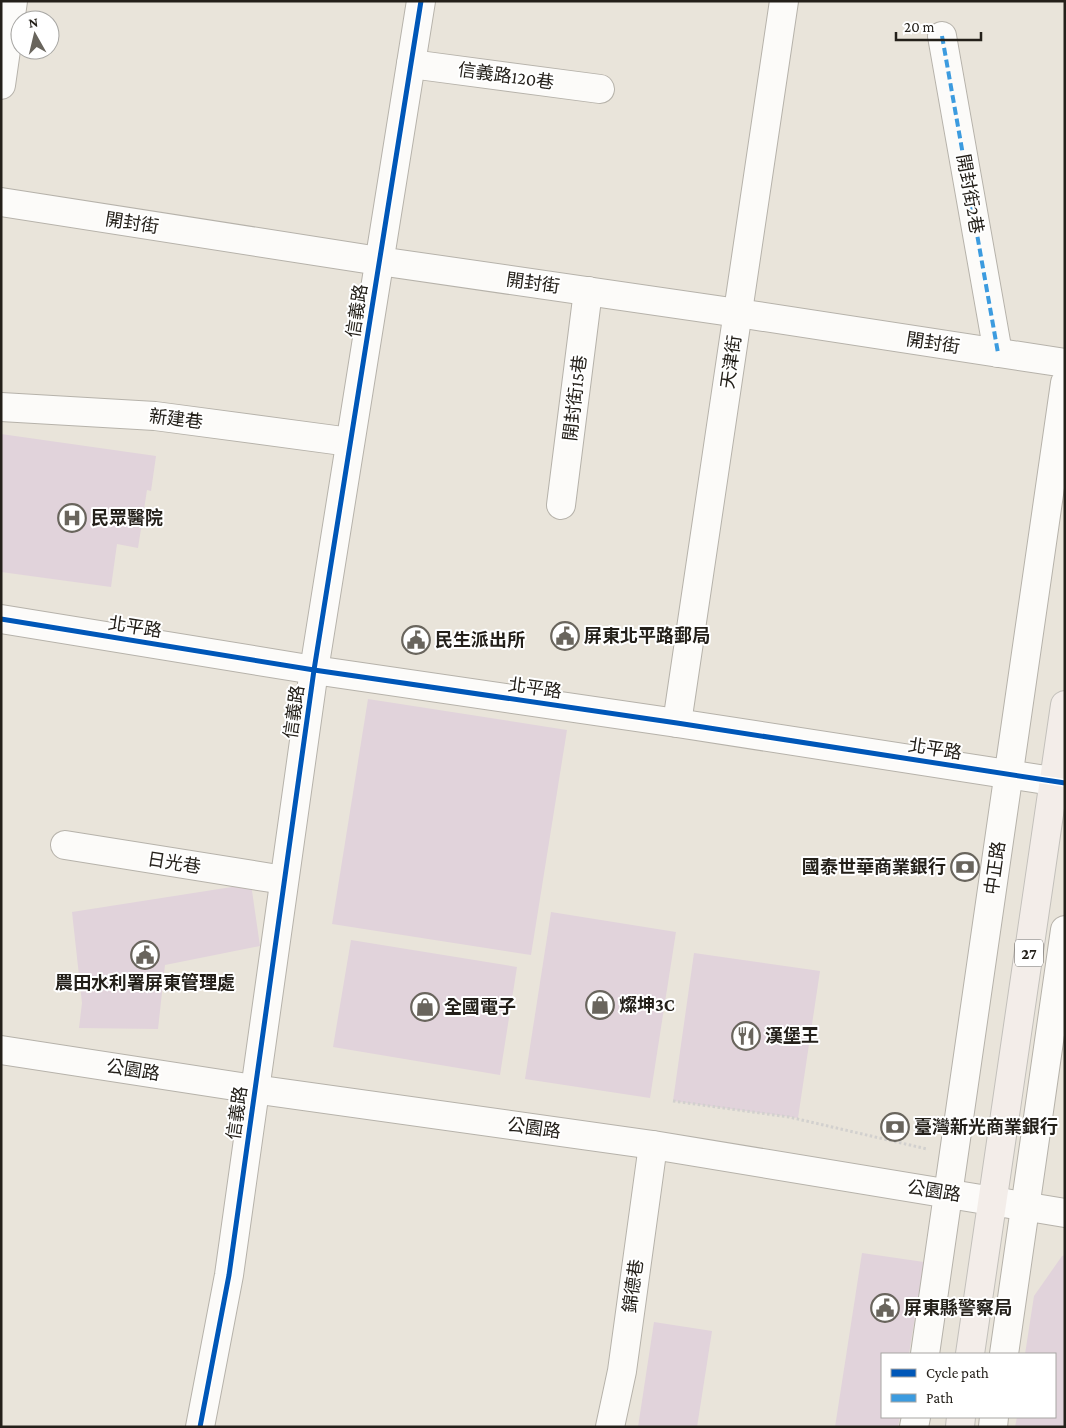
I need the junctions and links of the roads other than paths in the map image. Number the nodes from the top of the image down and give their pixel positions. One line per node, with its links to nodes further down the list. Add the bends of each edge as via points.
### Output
1 (13, 1): 5 (street)
2 (421, 1): 6 (street, 信義路)
3 (784, 1): 12 (street, 天津街)
4 (942, 36): 13 (street, 開封街2巷)
5 (4, 51): 7 (street)
6 (411, 64): 8 (street, 信義路120巷); 10 (street, 信義路)
7 (1, 85)
8 (600, 89)
9 (1, 202): 10 (street, 開封街)
10 (379, 262): 11 (street, 開封街); 17 (street, 信義路)
11 (588, 291): 12 (street, 開封街); 18 (street, 開封街15巷)
12 (738, 313): 13 (street, 開封街); 22 (street, 天津街)
13 (998, 353): 14 (street, 開封街)
14 (1065, 363)
15 (1065, 382): 23 (street, 中正路)
16 (1, 407): 17 (street, 新建巷, via 155,416)
17 (350, 442): 20 (street, 信義路)
18 (561, 505)
19 (1, 619): 20 (street, 北平路)
20 (314, 670): 22 (street, 北平路); 26 (street, 信義路)
21 (1065, 705): 24 (main road, 27)
22 (677, 723): 23 (street, 北平路)
23 (1008, 774): 24 (street, 北平路); 31 (street, 中正路)
24 (1059, 782): 32 (main road, 27)
25 (65, 845): 26 (street, 日光巷)
26 (284, 880): 29 (street, 信義路)
27 (1065, 930): 33 (street)
28 (1, 1050): 29 (street, 公園路)
29 (254, 1089): 30 (street, 公園路); 38 (street, 信義路, via 229,1275)
30 (653, 1145): 31 (street, 公園路); 39 (street, 錦德巷, via 622,1371)
31 (949, 1194): 32 (street, 公園路); 35 (street, 中正路)
32 (993, 1201): 33 (street, 公園路); 36 (main road, 27)
33 (1025, 1206): 34 (street, 公園路); 37 (street)
34 (1065, 1212)
35 (925, 1353)
36 (970, 1353)
37 (1004, 1353)
38 (200, 1427)
39 (610, 1427)

